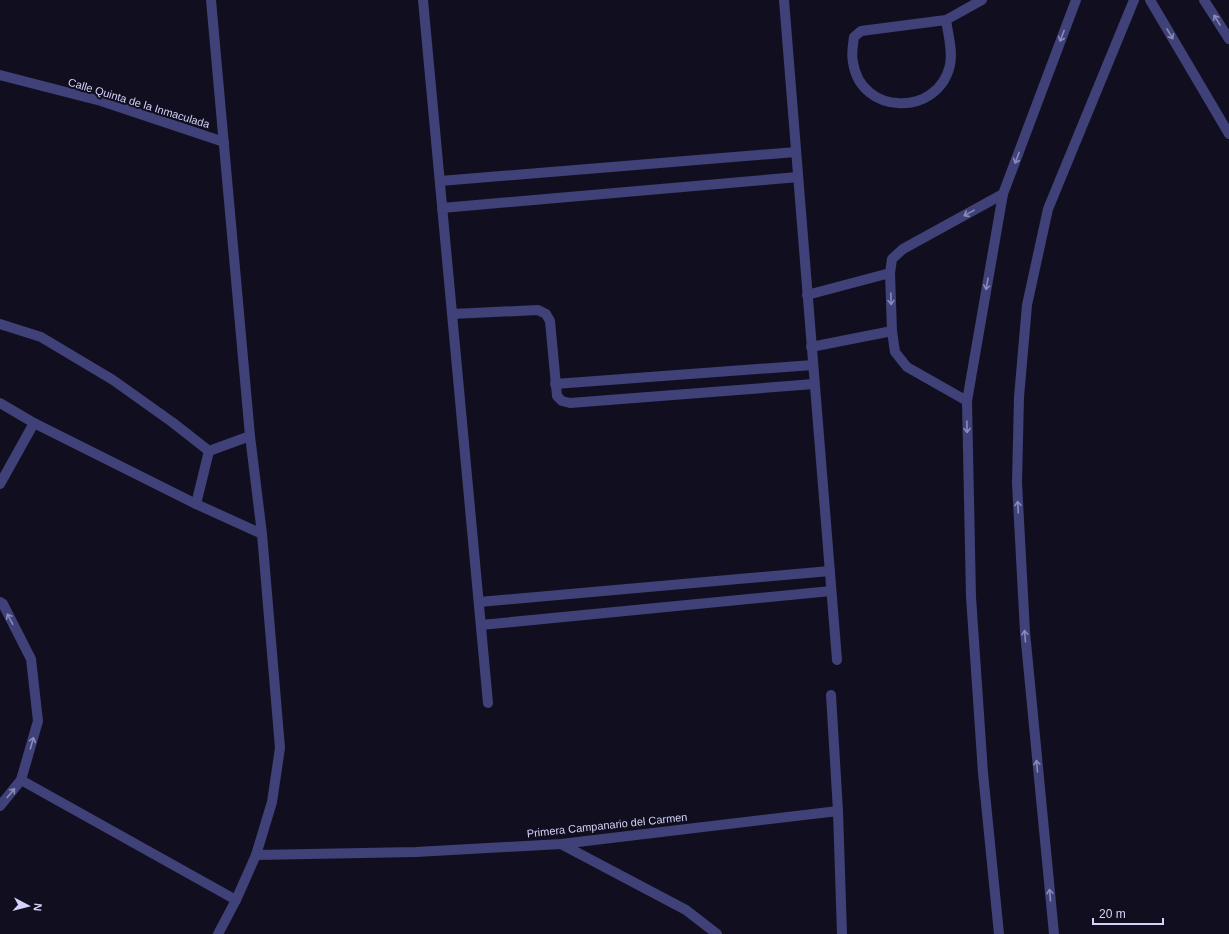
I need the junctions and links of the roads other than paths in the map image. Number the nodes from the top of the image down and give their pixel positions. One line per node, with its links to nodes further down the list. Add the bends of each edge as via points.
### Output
1 (211, 0): 13 (street)
2 (423, 0): 16 (street)
3 (784, 0): 14 (street)
4 (982, 0): 9 (street)
5 (1076, 0): 17 (street, one-way to 17)
6 (1134, 0): 54 (street, one-way to 6, via 1024,632 1017,483 1019,397 1027,305 1048,210)
7 (1150, 0): 12 (street, one-way to 12)
8 (1204, 0): 10 (street, one-way to 8)
9 (946, 20): 9 (street, via 861,32 854,37 852,62 858,78 869,92 883,101 900,104 917,102 932,94 944,81 950,65)
10 (1229, 39)
11 (0, 75): 13 (street, Calle Quinta de la Inmaculada, via 102,101)
12 (1229, 134)
13 (224, 142): 31 (street)
14 (796, 152): 15 (street); 16 (street)
15 (798, 177): 18 (street); 20 (street)
16 (440, 182): 18 (street)
17 (1003, 194): 19 (street, one-way to 19, via 903,249 892,259); 28 (street, one-way to 28)
18 (442, 208): 21 (street)
19 (890, 273): 20 (street); 23 (street, one-way to 23)
20 (808, 295): 24 (street)
21 (452, 314): 26 (street, via 538,310 546,314 550,321); 39 (street)
22 (0, 324): 32 (street, via 41,337 113,380)
23 (892, 330): 24 (street); 28 (street, via 896,352 907,367)
24 (811, 347): 25 (street)
25 (812, 365): 26 (street); 27 (street)
26 (555, 384): 27 (street, via 557,396 562,402 570,403)
27 (814, 384): 36 (street)
28 (967, 401): 53 (street, one-way to 53, via 971,597 983,773)
29 (0, 403): 30 (street)
30 (34, 423): 33 (street); 34 (street)
31 (250, 436): 32 (street); 35 (street)
32 (209, 451): 34 (street)
33 (0, 484)
34 (196, 504): 35 (street)
35 (262, 534): 48 (street, via 280,748 272,802)
36 (830, 571): 37 (street); 39 (street)
37 (831, 591): 40 (street); 41 (street)
38 (0, 602): 44 (street, one-way to 38, via 38,721 31,659)
39 (479, 602): 40 (street)
40 (481, 625): 43 (street)
41 (837, 660)
42 (831, 695): 46 (street)
43 (488, 703)
44 (21, 780): 45 (street, one-way to 44); 49 (street)
45 (0, 806)
46 (838, 811): 47 (street, Primera Campanario del Carmen); 52 (street)
47 (562, 844): 48 (street, Primera Campanario del Carmen, via 416,852); 51 (street, via 686,910)
48 (256, 855): 49 (street)
49 (236, 900): 50 (street)
50 (218, 934)
51 (718, 934)
52 (842, 934)
53 (999, 934)
54 (1054, 934)

